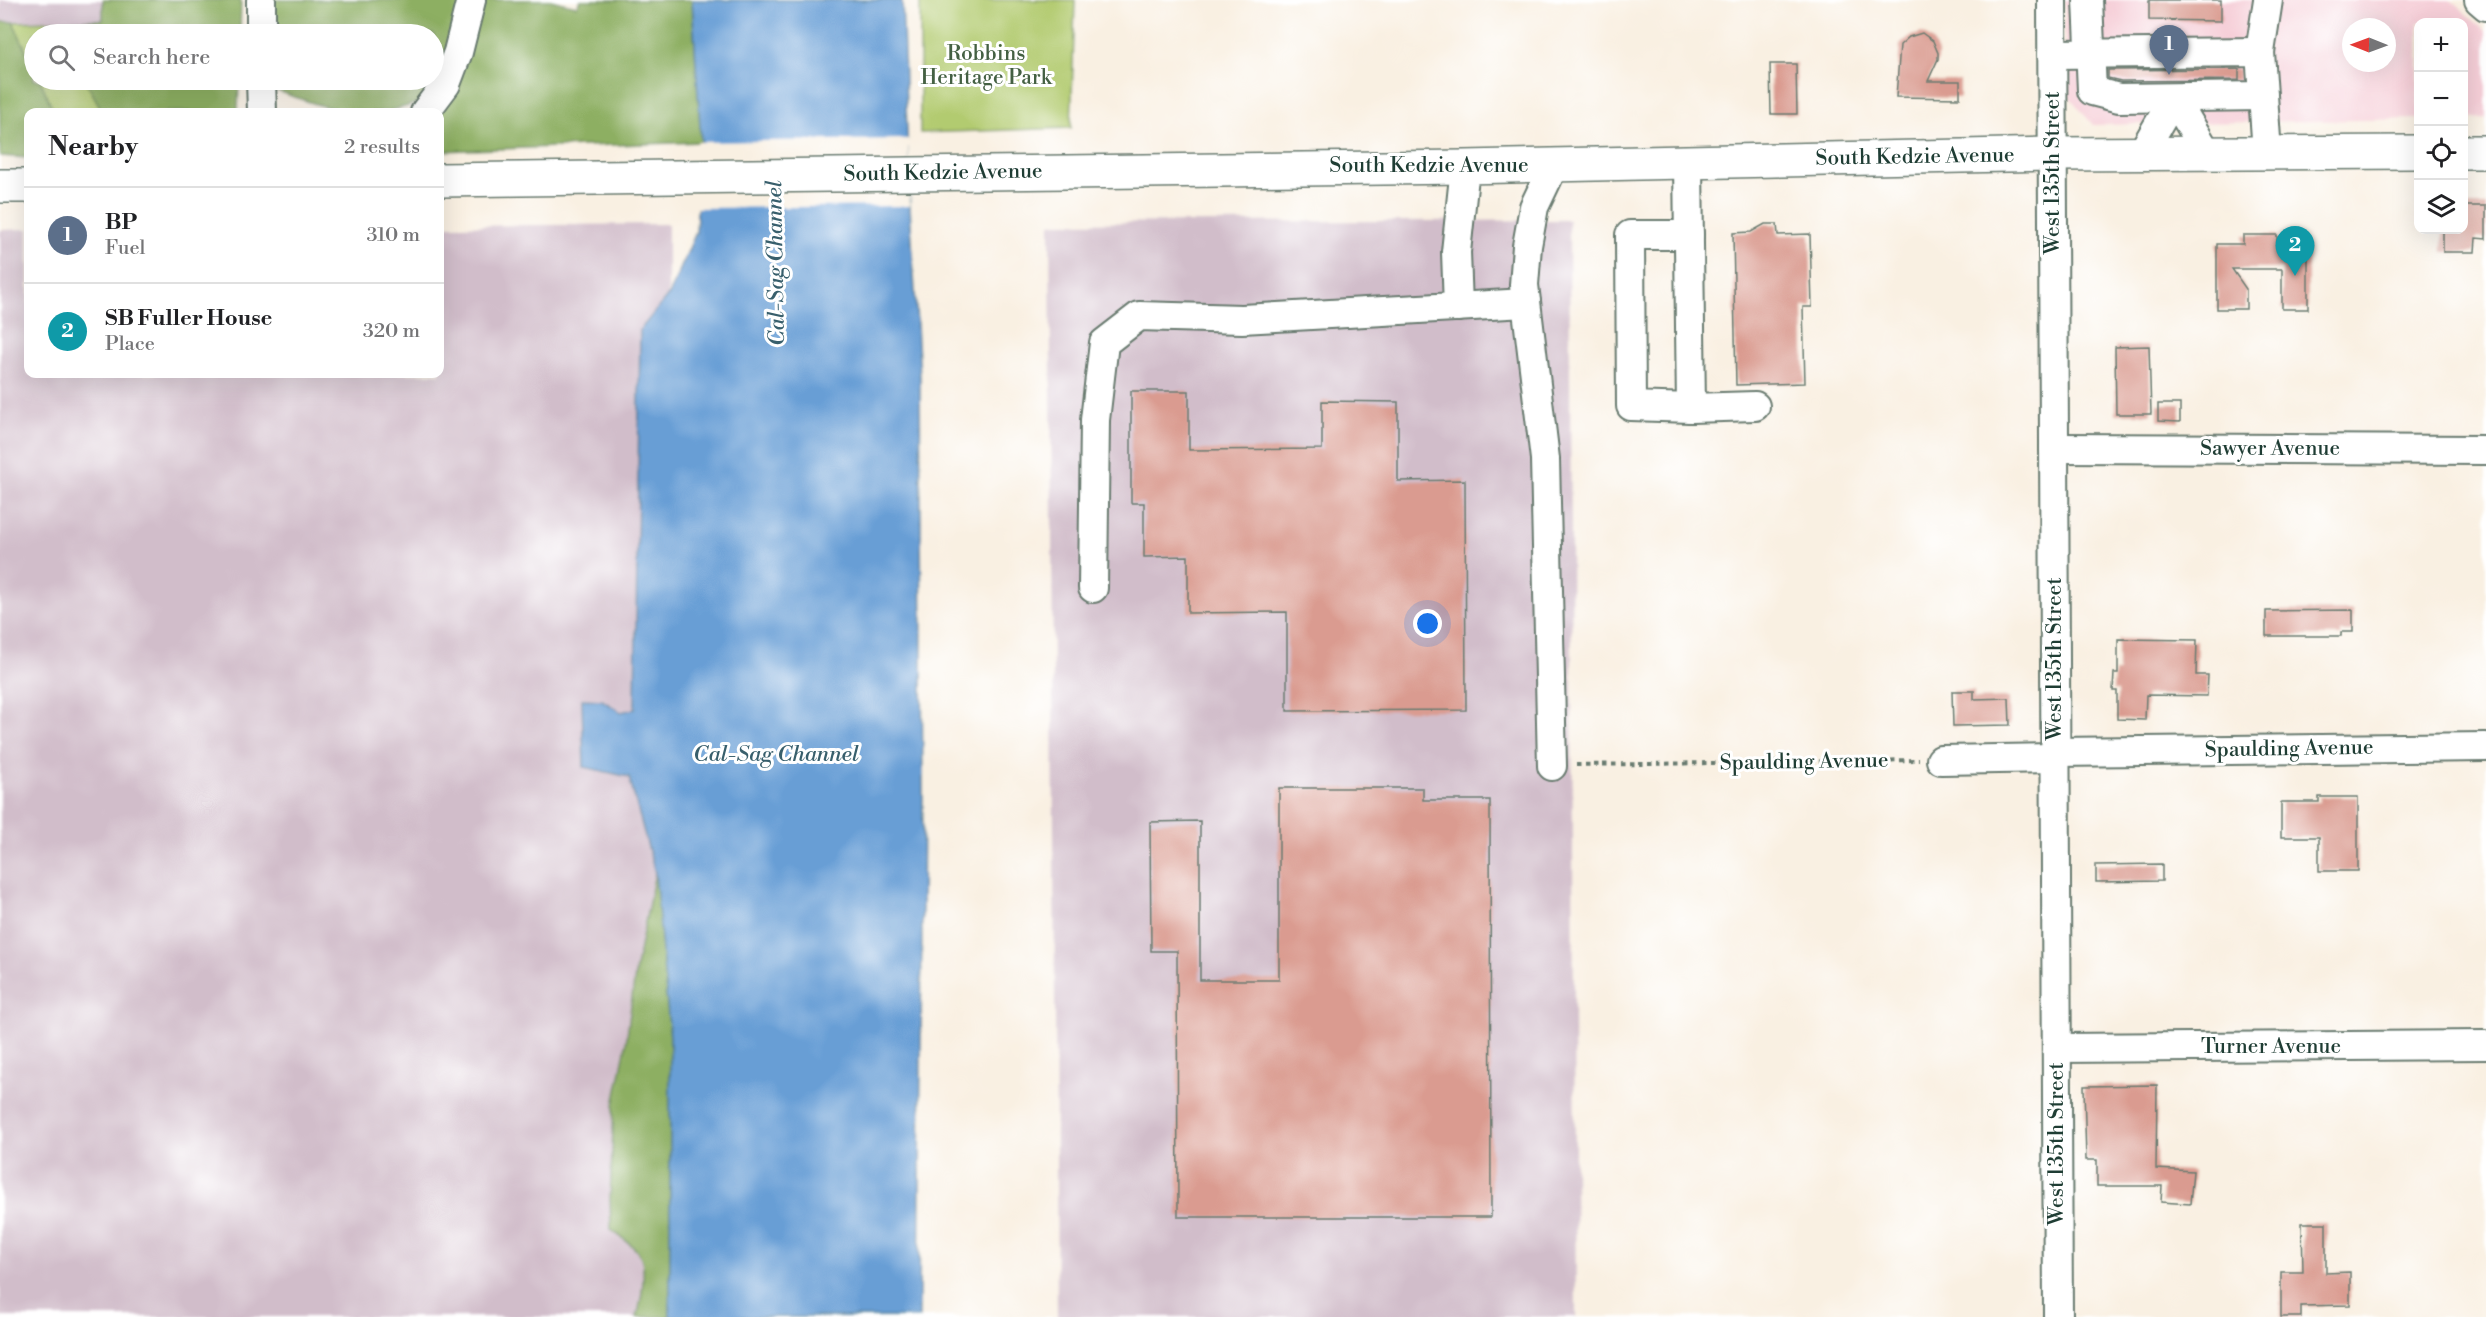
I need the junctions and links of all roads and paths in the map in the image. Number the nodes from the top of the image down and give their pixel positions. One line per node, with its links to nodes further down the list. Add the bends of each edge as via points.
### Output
1 (261, 0): 8 (street)
2 (471, 0): 12 (street, via 458,52)
3 (2052, 0): 11 (street, West 135th Street)
4 (2088, 0): 10 (street)
5 (2268, 0): 9 (street)
6 (2479, 0): 7 (street)
7 (2486, 6)
8 (261, 24)
9 (2259, 52): 10 (street); 15 (street)
10 (2089, 53): 11 (street); 16 (street, via 2092,91 2119,98)
11 (2052, 54): 25 (street, West 135th Street)
12 (444, 87)
13 (262, 90): 17 (street)
14 (441, 90): 18 (street)
15 (2263, 96): 16 (street); 24 (street)
16 (2174, 98): 22 (street); 23 (street)
17 (264, 108)
18 (427, 108)
19 (2414, 152): 24 (main road, South Kedzie Avenue)
20 (2468, 152): 21 (main road)
21 (2486, 152)
22 (2142, 153): 23 (main road, South Kedzie Avenue); 25 (main road, South Kedzie Avenue)
23 (2207, 153): 24 (main road, South Kedzie Avenue)
24 (2267, 153)
25 (2052, 154): 26 (main road, South Kedzie Avenue); 37 (street, West 135th Street)
26 (1688, 162): 27 (main road, South Kedzie Avenue); 32 (street)
27 (1554, 165): 28 (main road, South Kedzie Avenue); 33 (street, via 1534,207 1527,246)
28 (1465, 167): 29 (main road, South Kedzie Avenue); 34 (street, via 1456,252)
29 (444, 180)
30 (0, 186): 31 (main road)
31 (24, 186)
32 (1689, 234): 36 (street); 36 (street, via 1630,236 1631,406)
33 (1526, 303): 34 (street); 43 (street, via 1545,459)
34 (1458, 307): 39 (street, via 1242,319 1139,316 1104,344 1095,420)
35 (1755, 406): 36 (street)
36 (1691, 408)
37 (2054, 448): 38 (street, Sawyer Avenue); 41 (street, West 135th Street)
38 (2486, 450)
39 (1093, 588)
40 (2486, 747): 41 (street, Spaulding Avenue)
41 (2055, 755): 42 (street, Spaulding Avenue); 45 (street, West 135th Street)
42 (1941, 760): 43 (path, Spaulding Avenue)
43 (1552, 766)
44 (2486, 1045): 45 (street, Turner Avenue)
45 (2057, 1048): 46 (street, West 135th Street)
46 (2058, 1317)

